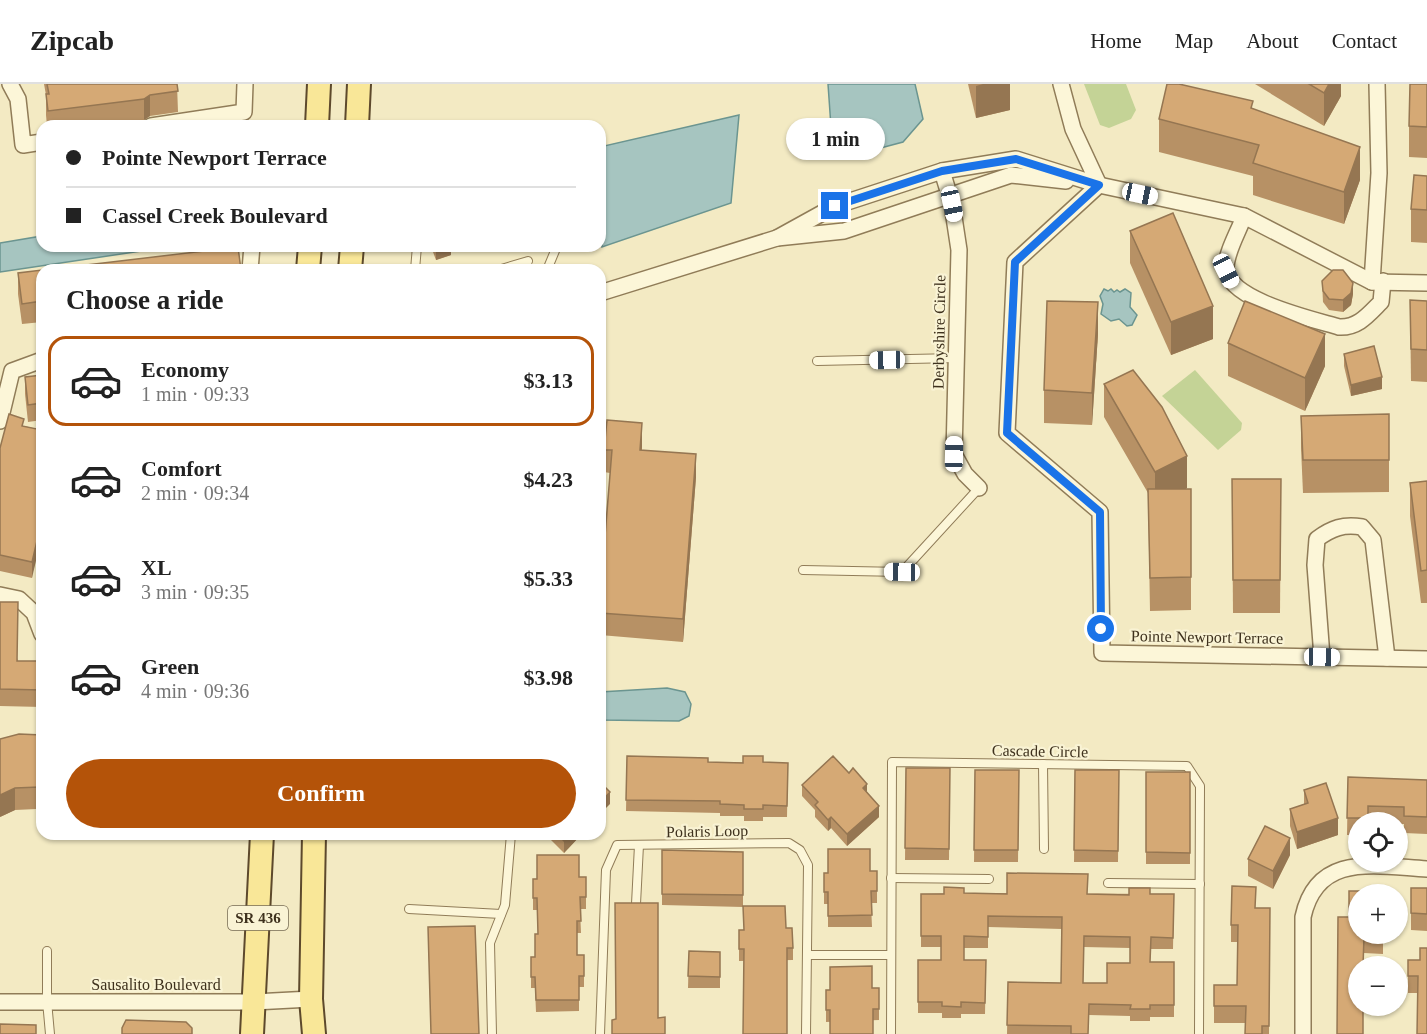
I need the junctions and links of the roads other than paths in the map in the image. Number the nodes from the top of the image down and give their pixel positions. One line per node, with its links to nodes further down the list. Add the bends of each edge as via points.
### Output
1 (10, 84): 10 (street, via 18,99 23,145)
2 (245, 84): 7 (street)
3 (319, 84): 8 (main road)
4 (359, 84): 9 (main road)
5 (1061, 84): 12 (street, via 1073,129)
6 (1377, 84): 22 (street)
7 (246, 119)
8 (317, 120)
9 (357, 120)
10 (36, 143)
11 (942, 171): 12 (street, via 1016,159); 13 (street, Derbyshire Circle); 15 (street, via 835,206)
12 (1099, 185): 13 (street, via 1011,175); 14 (street); 34 (street, Pointe Newport Terrace, via 1015,262 1007,433 1100,512 1102,653)
13 (949, 195): 15 (street, via 843,231); 25 (street, Derbyshire Circle, via 959,250)
14 (1244, 216): 22 (street); 22 (street, via 1226,271 1234,287 1252,299 1351,328 1381,302)
15 (777, 238): 24 (street)
16 (551, 252): 18 (lane)
17 (556, 252): 18 (lane)
18 (554, 259): 21 (lane)
19 (528, 261): 20 (lane)
20 (518, 264)
21 (551, 264)
22 (1377, 281): 23 (street)
23 (1427, 283)
24 (606, 291)
25 (956, 358): 26 (lane); 30 (street, Derbyshire Circle, via 954,454)
26 (817, 361)
27 (36, 362): 28 (street)
28 (6, 371): 29 (street)
29 (0, 421)
30 (979, 488): 31 (lane, via 902,572)
31 (803, 570)
32 (0, 595): 33 (street, via 20,599)
33 (36, 618)
34 (1322, 657): 35 (street, Pointe Newport Terrace); 35 (street, via 1315,565 1317,539 1331,528 1349,525 1362,526 1373,540)
35 (1387, 658): 36 (street, Pointe Newport Terrace)
36 (1427, 659)
37 (1043, 764): 42 (lane); 44 (lane, Cascade Circle, via 892,762); 47 (lane, Cascade Circle, via 1187,766 1200,786)
38 (262, 840): 57 (main road, SR 436)
39 (314, 840): 54 (main road, SR 436)
40 (510, 840): 50 (lane)
41 (639, 845): 48 (lane); 52 (lane, Polaris Loop, via 789,843 800,850 808,864); 62 (lane, Polaris Loop, via 617,845 606,870)
42 (1044, 849)
43 (1427, 869): 66 (street, via 1344,867 1330,873 1311,893 1304,917)
44 (891, 878): 45 (lane); 53 (lane, Cascade Circle)
45 (989, 879)
46 (1108, 883): 47 (lane)
47 (1200, 884): 65 (lane, Cascade Circle)
48 (636, 904)
49 (409, 909): 50 (lane)
50 (501, 914): 61 (lane, via 490,943)
51 (47, 951): 56 (lane)
52 (807, 955): 53 (lane); 63 (lane, Polaris Loop)
53 (891, 955): 64 (lane, Cascade Circle)
54 (311, 999): 57 (street, Sausalito Boulevard); 60 (main road, SR 436)
55 (0, 1002): 56 (street, Sausalito Boulevard)
56 (47, 1002): 57 (street, Sausalito Boulevard); 58 (lane)
57 (254, 1002): 59 (main road, SR 436)
58 (50, 1034)
59 (252, 1034)
60 (314, 1034)
61 (492, 1034)
62 (600, 1034)
63 (806, 1034)
64 (891, 1034)
65 (1199, 1034)
66 (1303, 1034)

